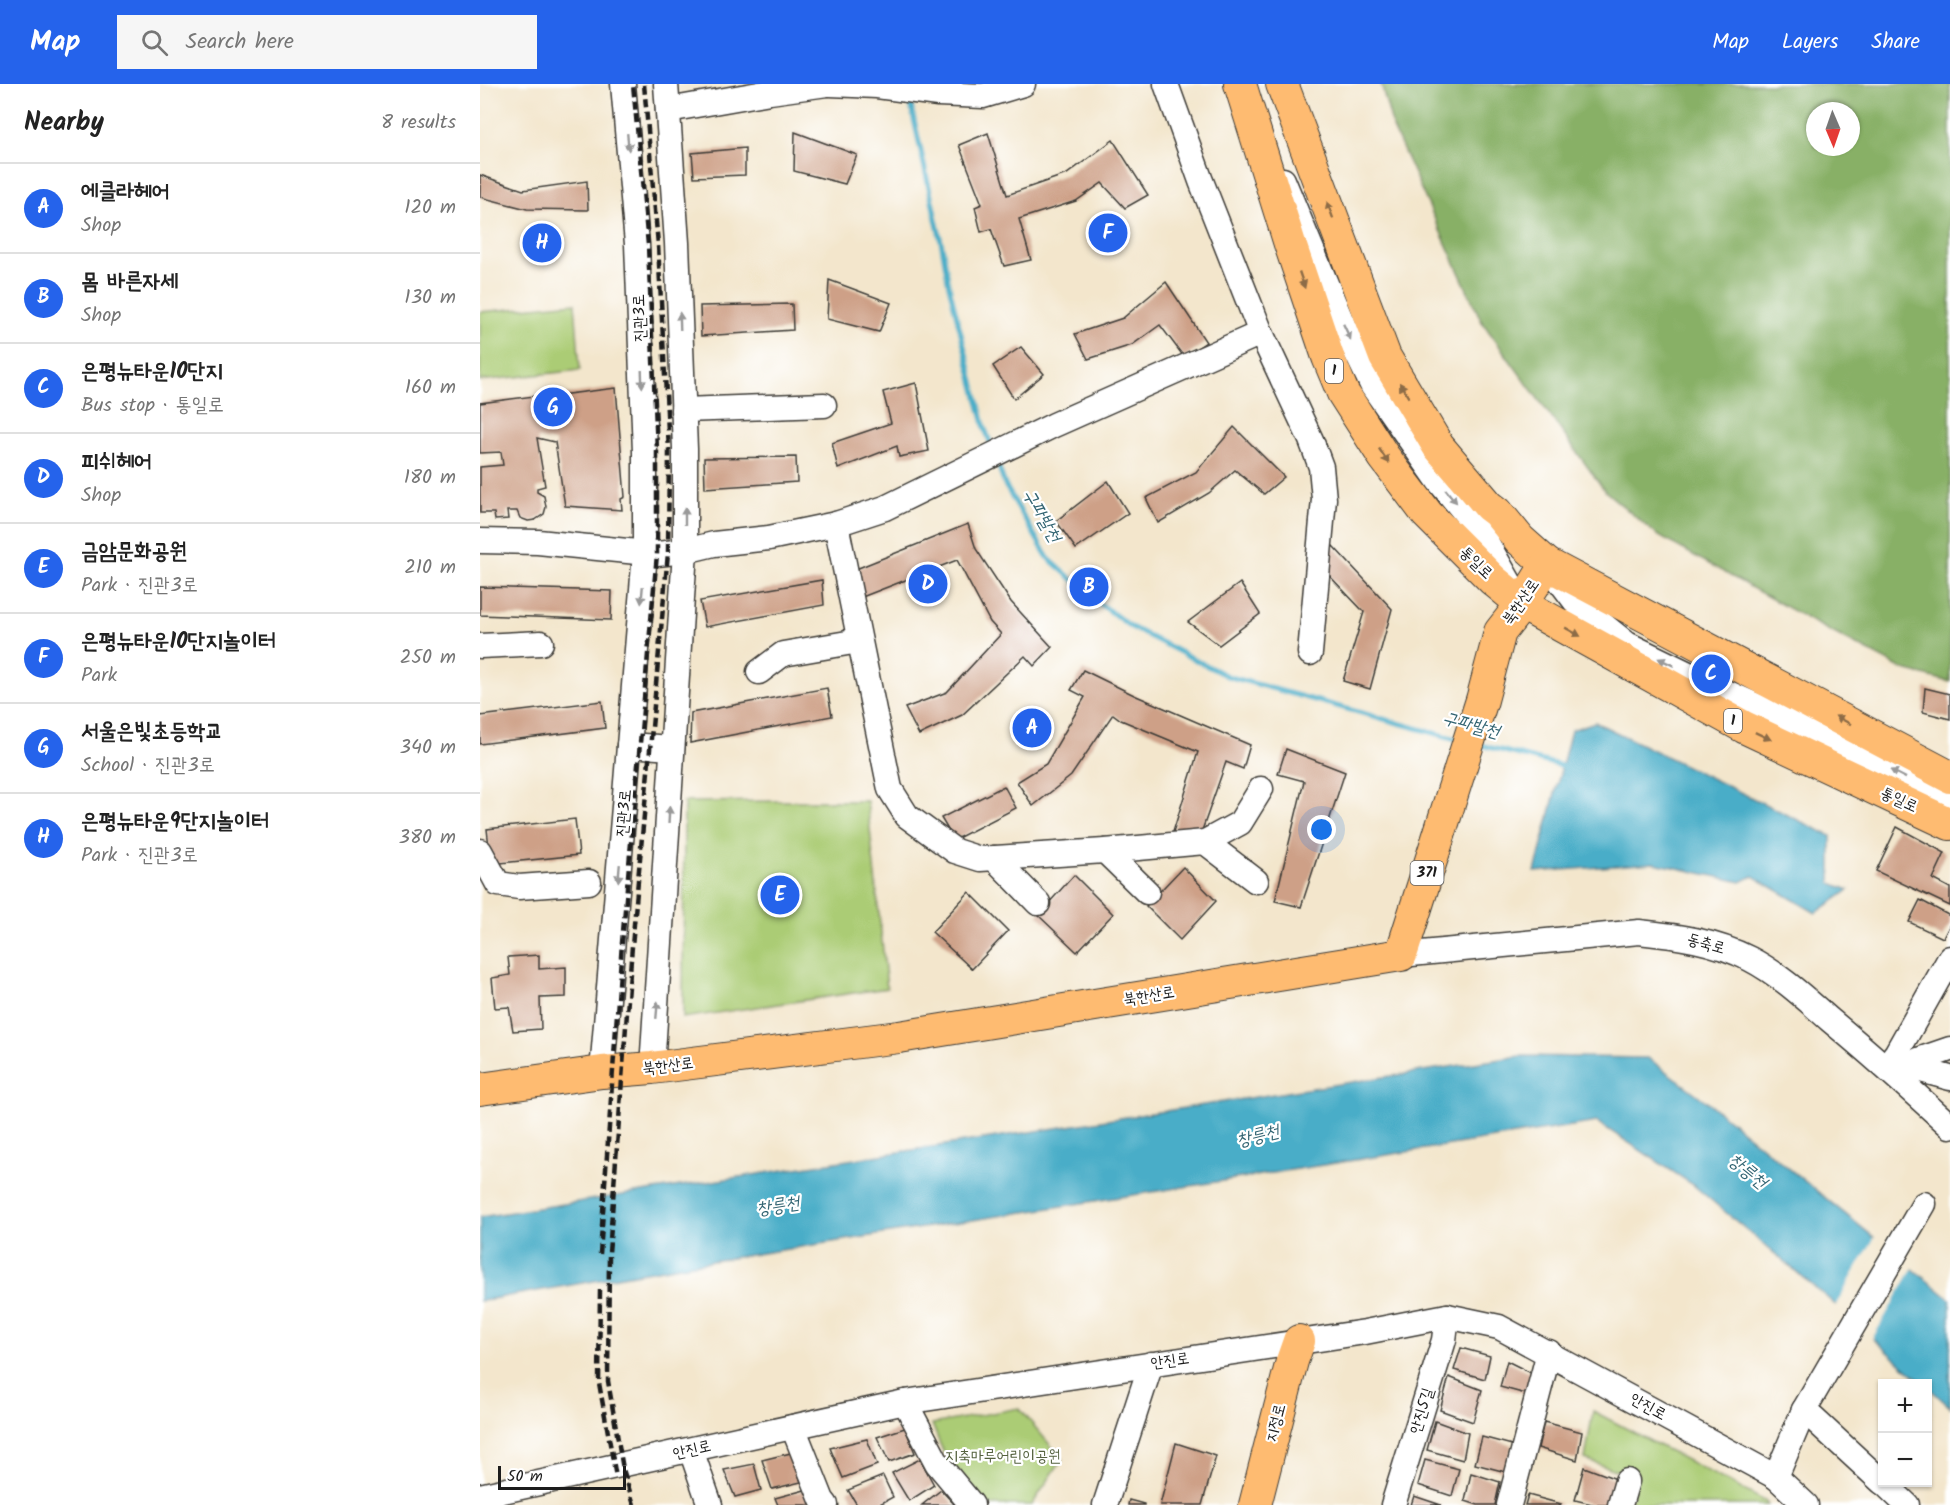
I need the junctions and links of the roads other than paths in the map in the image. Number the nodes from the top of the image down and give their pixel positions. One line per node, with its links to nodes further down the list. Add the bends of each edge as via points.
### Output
1 (623, 84): 15 (street, 진관3로, one-way to 15, via 637,255)
2 (666, 84): 8 (street)
3 (829, 84): 4 (street, via 982,96); 8 (street)
4 (1023, 84)
5 (1166, 84): 9 (street)
6 (1241, 84): 17 (main road, 통일로 / 1, one-way to 17, via 1293,255 1343,393 1427,514)
7 (1282, 84): 16 (main road, one-way to 7, via 1520,540 1438,446 1385,357)
8 (668, 110): 11 (street, one-way to 8)
9 (1261, 333): 12 (street, via 1054,425 885,508); 21 (street, via 1321,467 1324,499)
10 (824, 405): 11 (street)
11 (683, 410): 14 (street, one-way to 11)
12 (836, 524): 14 (street); 18 (street)
13 (480, 541): 15 (street, via 538,542)
14 (685, 551): 15 (street); 24 (street)
15 (645, 553): 23 (street, 진관3로, one-way to 23)
16 (1547, 564): 17 (main road, 북한산로 / 371); 25 (main road, one-way to 16); 27 (street, one-way to 16, via 1627,644 1578,605)
17 (1522, 604): 28 (main road, 통일로 / 1, one-way to 28, via 1744,727); 37 (main road, 북한산로 / 371, via 1500,632)
18 (859, 641): 22 (street, via 783,654); 32 (street, via 890,789 901,807 907,816 955,851 980,860)
19 (541, 643): 20 (street)
20 (480, 646)
21 (1310, 653)
22 (759, 672)
23 (629, 745): 24 (street); 43 (street, 진관3로, one-way to 43)
24 (672, 748): 41 (street, one-way to 24)
25 (1950, 777)
26 (1262, 789): 29 (street, via 1240,823)
27 (1950, 801)
28 (1950, 825)
29 (1205, 842): 31 (street); 33 (street)
30 (480, 851): 34 (street, via 498,884 519,887)
31 (1105, 851): 32 (street); 35 (street)
32 (994, 858): 36 (street)
33 (1256, 881)
34 (589, 882)
35 (1147, 892)
36 (1038, 903)
37 (1401, 955): 40 (street, 동축로, via 1639,932 1706,942 1750,959 1794,989); 41 (main road, 북한산로, via 899,1036)
38 (1950, 958): 40 (street)
39 (1950, 1049): 42 (street, via 1918,1060)
40 (1886, 1067): 42 (street); 46 (street, 동축로)
41 (652, 1068): 43 (main road, 북한산로)
42 (1912, 1068): 44 (street)
43 (602, 1072): 45 (main road, 북한산로)
44 (1950, 1078)
45 (480, 1089)
46 (1950, 1126)
47 (1919, 1212): 53 (street)
48 (1447, 1316): 49 (street, 안진로); 50 (street, 안진로, via 1498,1327); 66 (street, 안진5길, via 1444,1340)
49 (1299, 1341): 51 (street, 안진로); 65 (main road, 지정로)
50 (1549, 1352): 56 (street, 안진로); 67 (street)
51 (1151, 1364): 52 (street, 안진로); 64 (street)
52 (905, 1402): 54 (street, 안진로); 63 (street, via 937,1463)
53 (1803, 1410): 56 (street); 57 (street)
54 (793, 1427): 55 (street, 안진로); 62 (street)
55 (692, 1450): 60 (street, 안진로); 61 (street)
56 (1776, 1477): 69 (street, 안진로)
57 (1878, 1478)
58 (1627, 1481): 68 (street)
59 (1888, 1487): 70 (street)
60 (486, 1494)
61 (710, 1505)
62 (826, 1505)
63 (972, 1505)
64 (1105, 1505)
65 (1255, 1505)
66 (1393, 1505)
67 (1509, 1505)
68 (1620, 1505)
69 (1806, 1505)
70 (1907, 1505)

